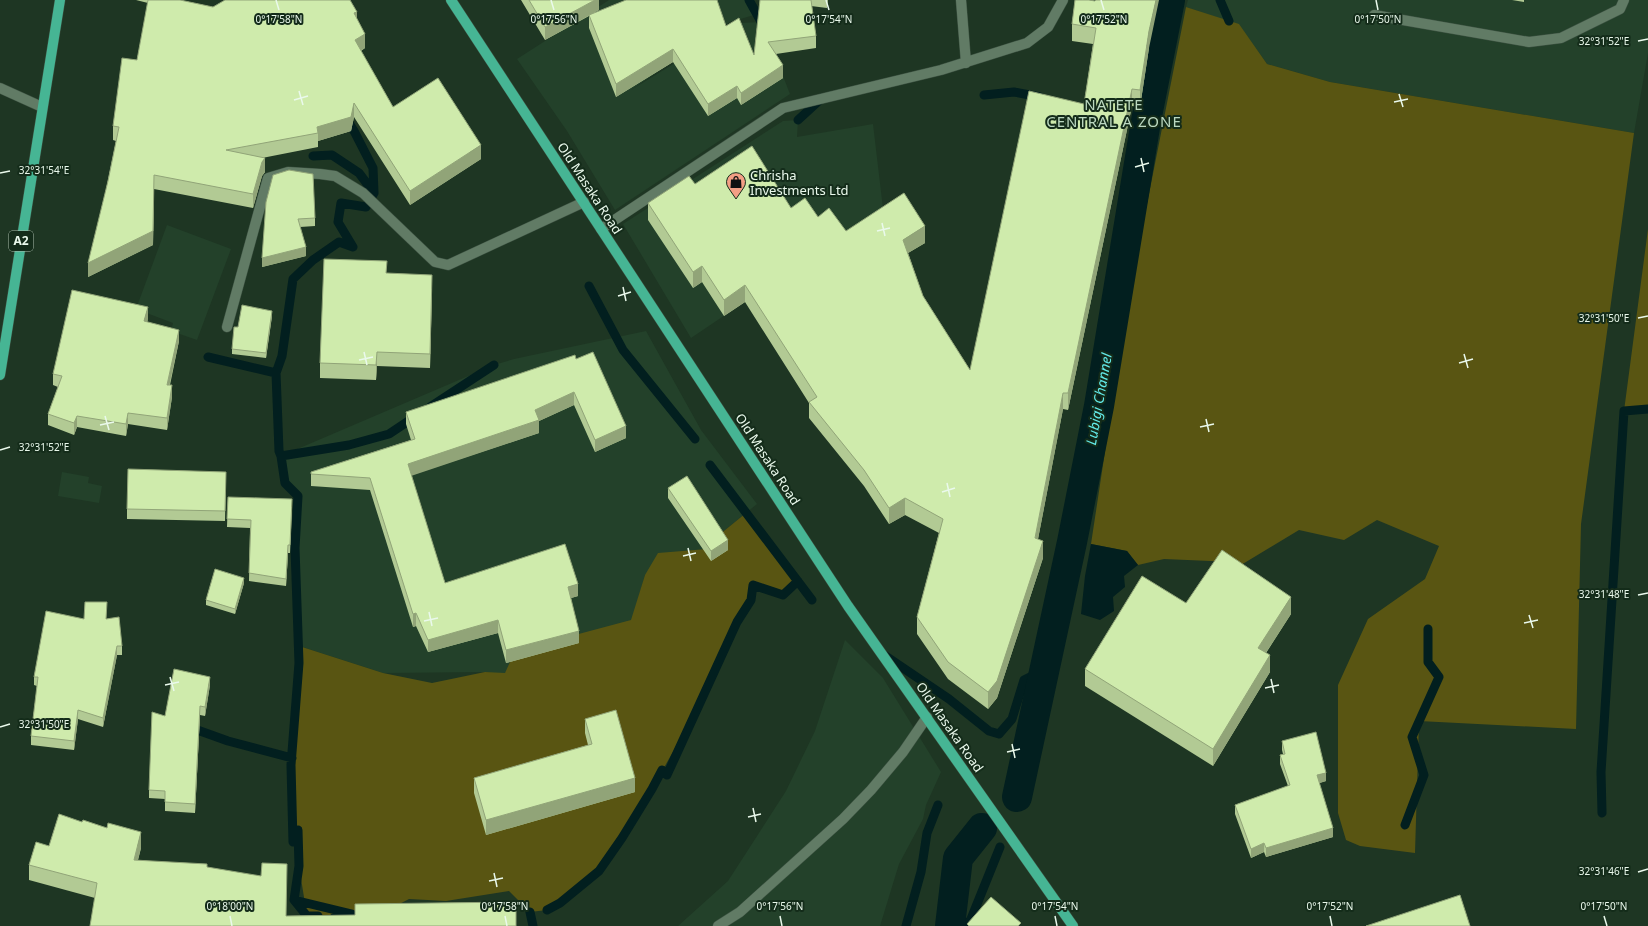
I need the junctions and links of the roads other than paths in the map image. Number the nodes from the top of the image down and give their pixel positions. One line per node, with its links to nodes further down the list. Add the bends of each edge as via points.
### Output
1 (60, 0): 9 (main road, A2)
2 (451, 0): 10 (main road, Old Masaka Road)
3 (961, 0): 7 (street)
4 (1063, 0): 7 (street, via 1048,27 1027,44)
5 (1624, 0): 6 (street, via 1620,9 1561,38 1529,42)
6 (1374, 15)
7 (966, 63): 11 (street, via 783,108)
8 (0, 88): 9 (street)
9 (42, 107): 13 (main road, A2)
10 (584, 202): 11 (main road, Old Masaka Road); 12 (street, via 448,265 434,262 363,193 335,176 288,172 268,178)
11 (602, 229): 15 (main road, Old Masaka Road, via 848,606)
12 (227, 327)
13 (1, 358): 14 (main road, A2)
14 (0, 374)
15 (927, 717): 16 (street, via 903,752 843,819 740,912); 17 (main road, Old Masaka Road)
16 (718, 926)
17 (1073, 926)

